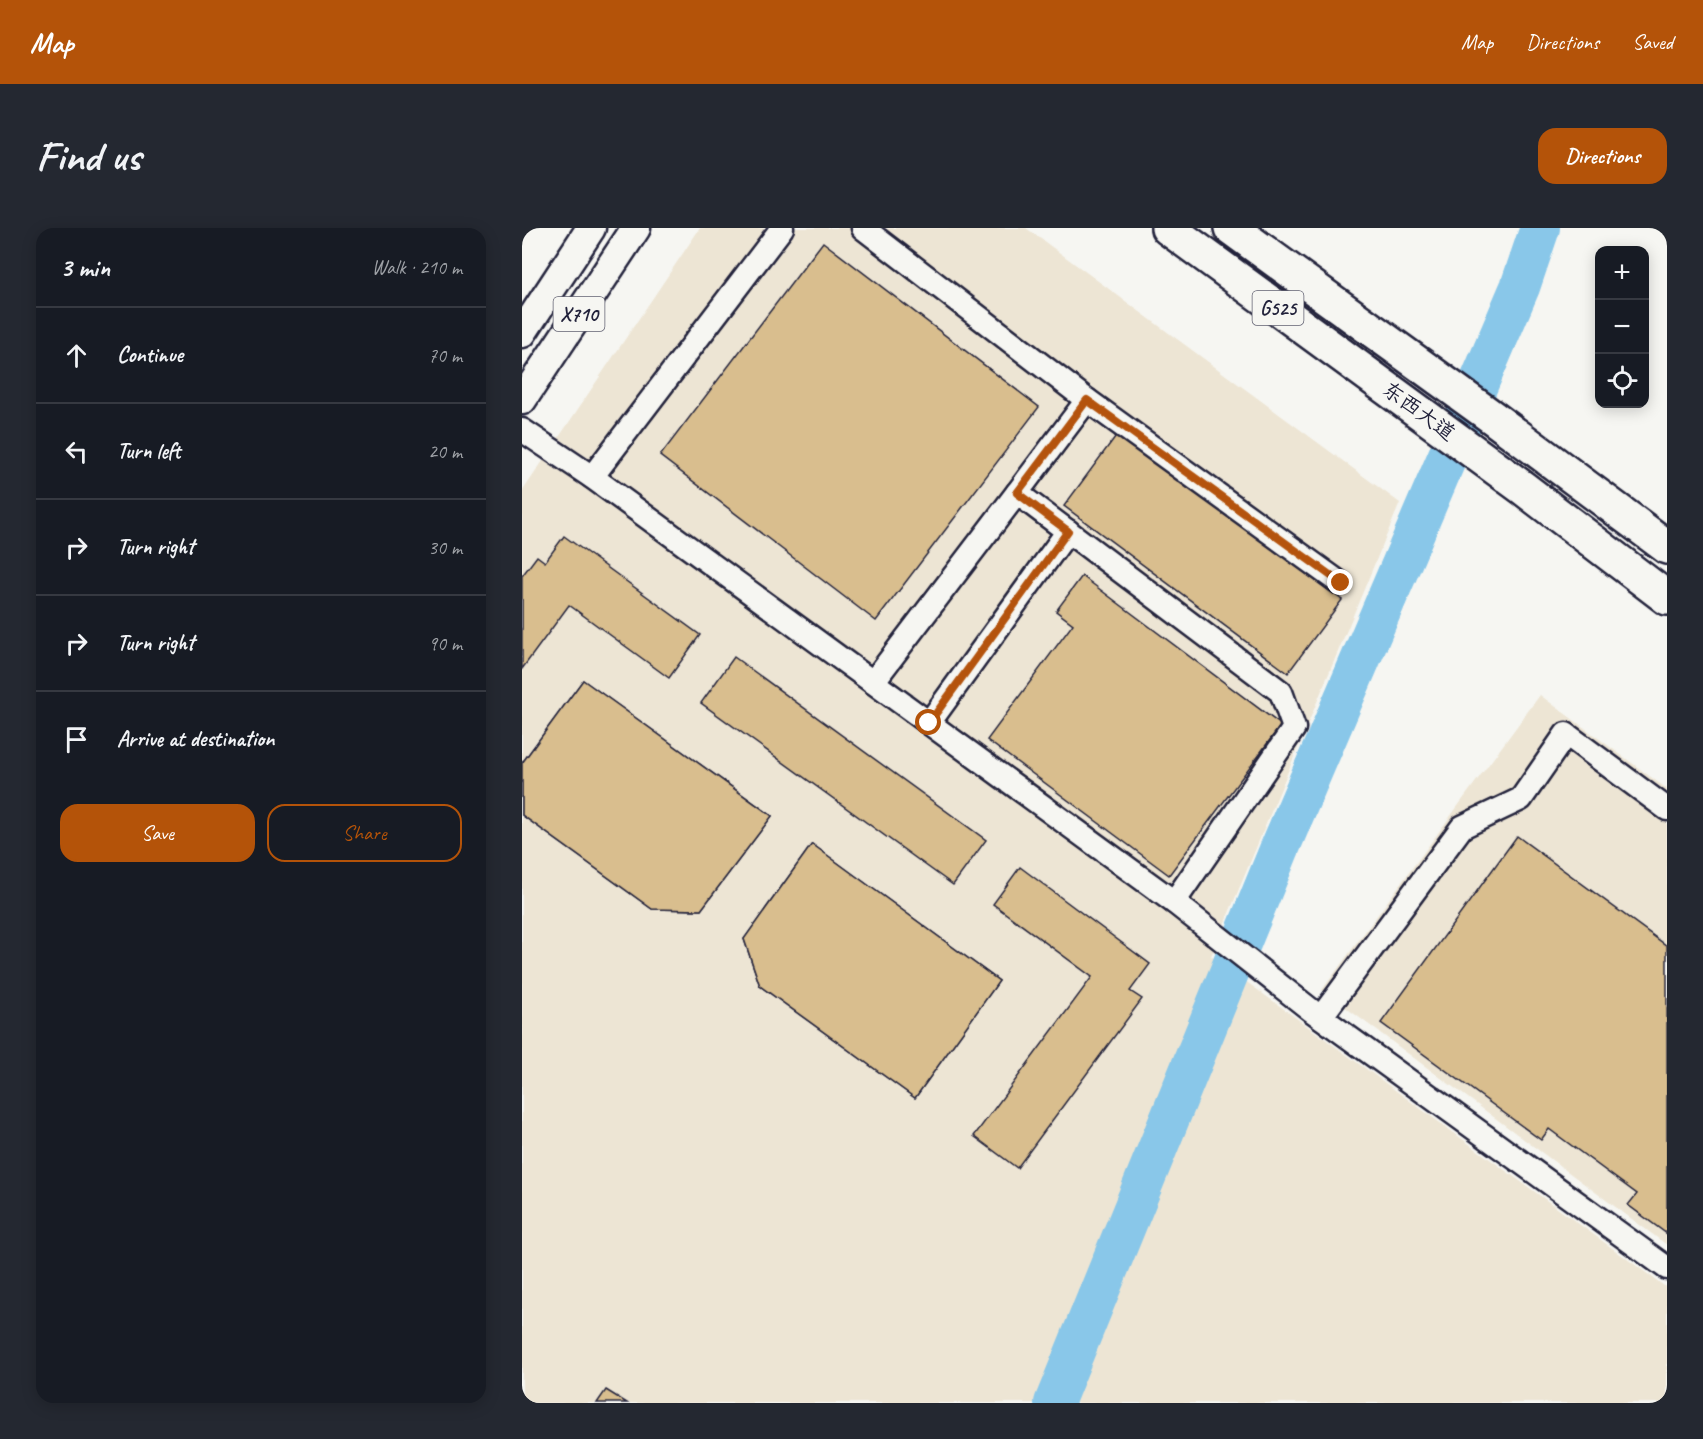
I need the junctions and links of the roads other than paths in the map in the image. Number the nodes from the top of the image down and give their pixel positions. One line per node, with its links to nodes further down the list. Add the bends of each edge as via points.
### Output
1 (591, 228): 7 (main road)
2 (636, 228): 8 (main road, X710)
3 (782, 228): 11 (street)
4 (863, 228): 9 (street)
5 (1168, 228): 16 (highway, 东西大道 / G525)
6 (1231, 228): 14 (highway, 东西大道 / G525)
7 (522, 333)
8 (522, 400)
9 (1087, 400): 12 (street); 15 (street)
10 (522, 430): 11 (street)
11 (592, 477): 17 (street)
12 (1017, 493): 13 (street); 17 (street)
13 (1068, 531): 18 (street); 20 (street, via 1281,692 1294,728)
14 (1667, 547)
15 (1341, 583)
16 (1667, 598)
17 (873, 682): 18 (street)
18 (929, 723): 20 (street)
19 (1667, 809): 21 (street, via 1566,734 1521,799 1461,827)
20 (1174, 902): 21 (street)
21 (1321, 1017): 22 (street)
22 (1667, 1268)

